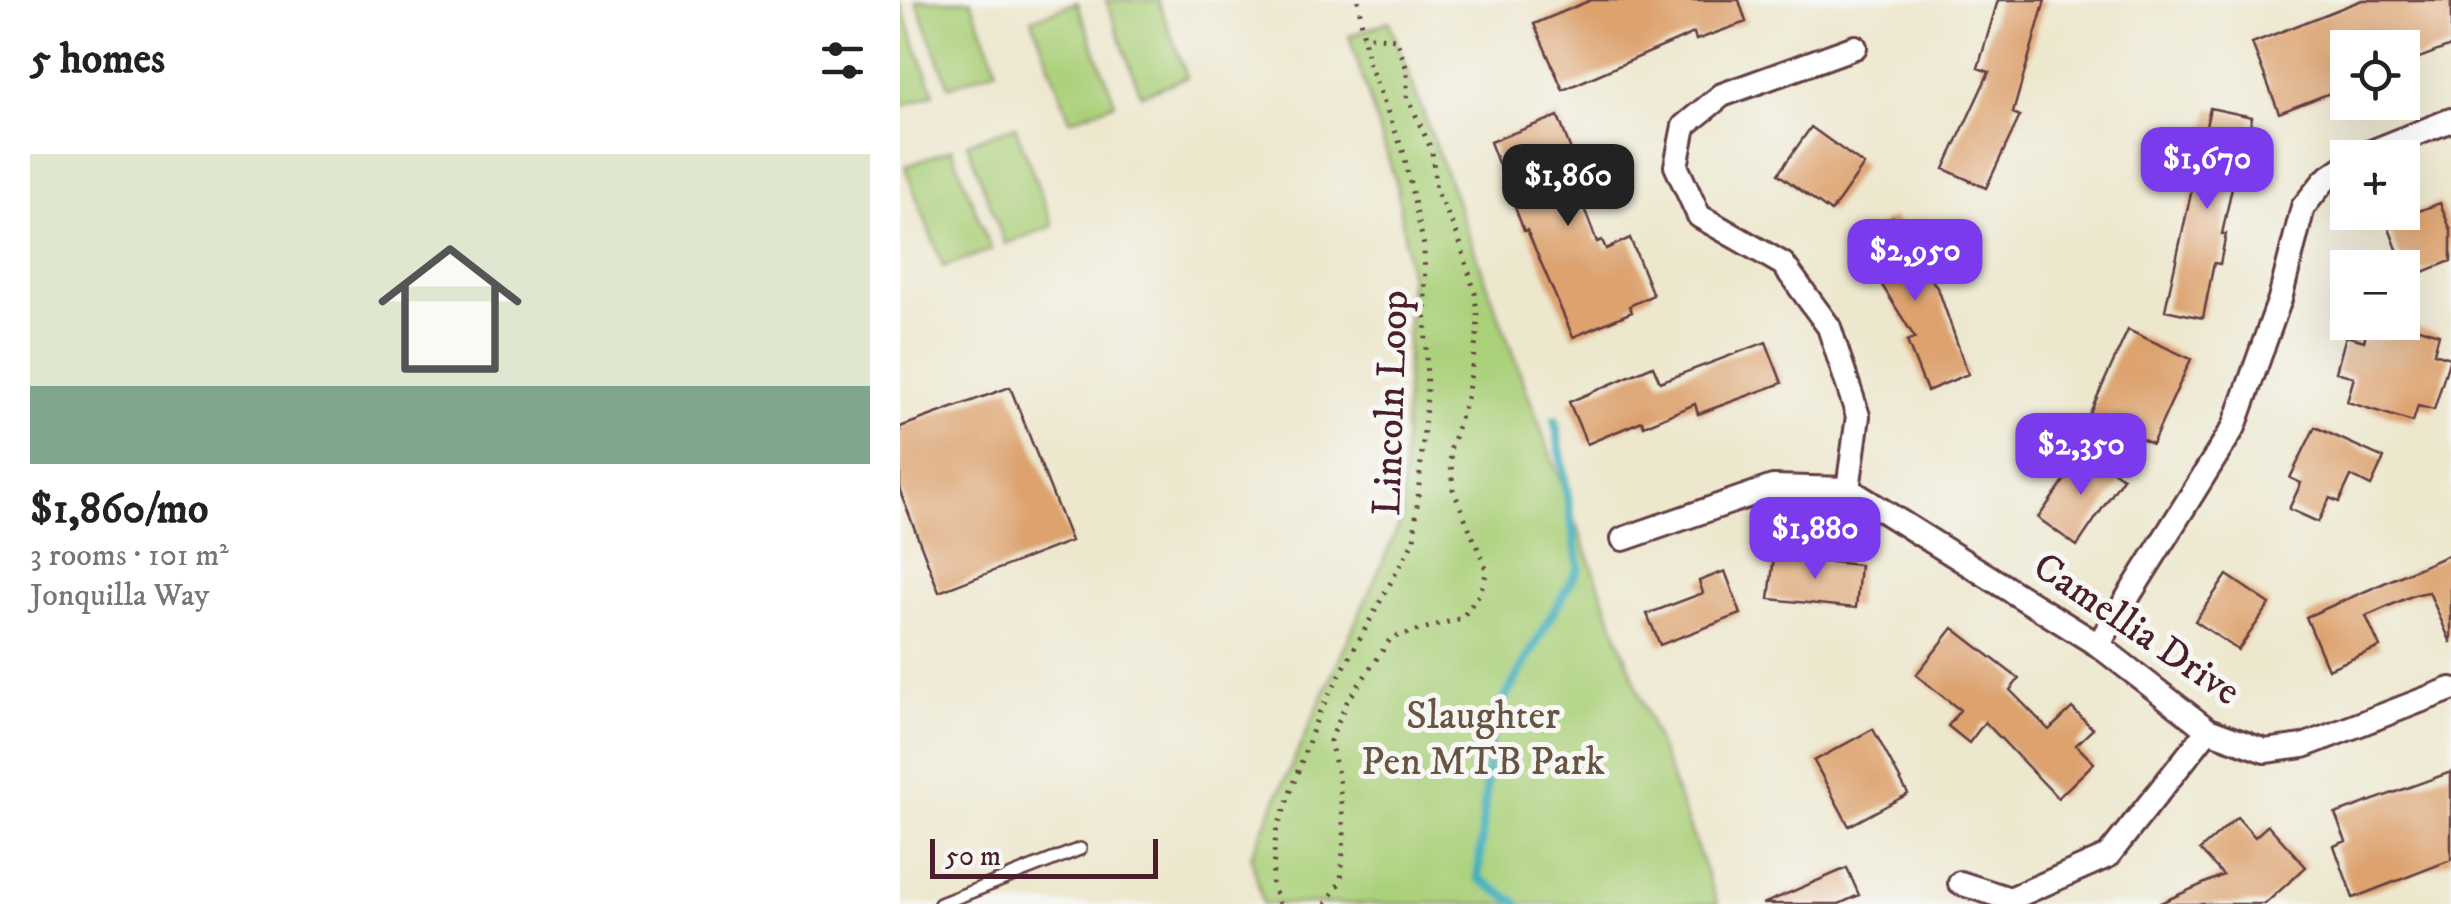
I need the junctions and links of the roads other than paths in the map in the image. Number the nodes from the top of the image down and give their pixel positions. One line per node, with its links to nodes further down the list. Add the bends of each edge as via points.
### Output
1 (1855, 46): 5 (street, via 1722,95 1684,126 1676,166 1699,216 1783,264 1829,327 1858,416)
2 (2451, 120): 3 (street)
3 (2401, 140)
4 (2330, 177): 7 (street, via 2304,207 2234,427)
5 (1848, 489): 6 (street, Camellia Drive, via 1772,486); 7 (street, Camellia Drive)
6 (1622, 539)
7 (2098, 645): 9 (street, Camellia Drive)
8 (2451, 689): 9 (street, Camellia Drive, via 2303,746 2264,751)
9 (2208, 730): 11 (street, via 2108,856 2010,899)
10 (1080, 849): 12 (lane)
11 (1960, 883)
12 (940, 904)

